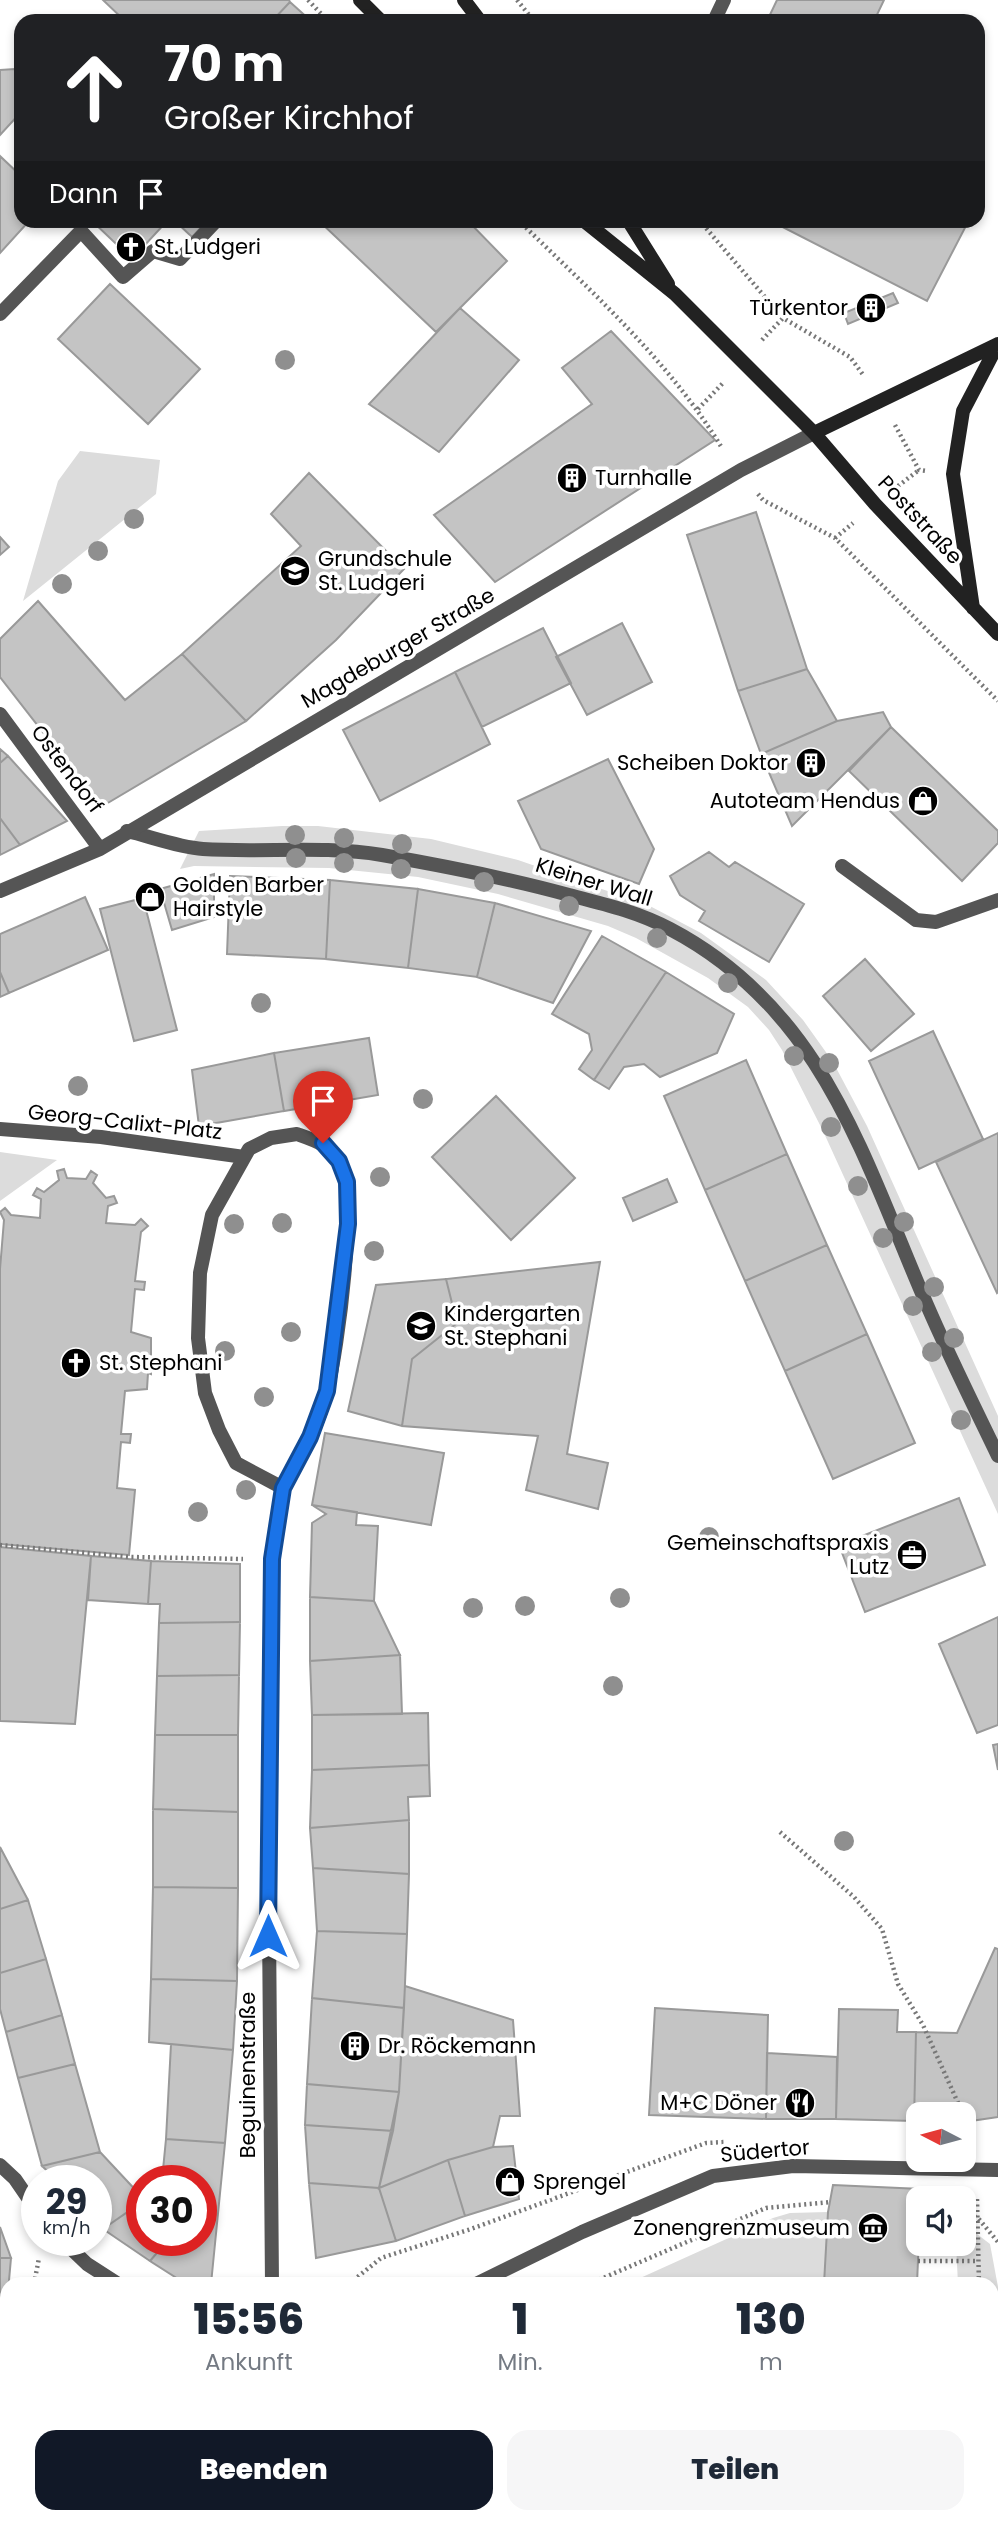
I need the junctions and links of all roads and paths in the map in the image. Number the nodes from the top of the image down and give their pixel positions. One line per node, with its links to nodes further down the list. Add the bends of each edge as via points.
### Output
1 (308, 0): 5 (path)
2 (360, 0): 6 (main road)
3 (464, 0): 7 (main road)
4 (517, 0): 8 (path)
5 (321, 14)
6 (374, 14)
7 (475, 14)
8 (528, 14)
9 (209, 228): 15 (street, via 180,259 153,251 123,277 81,231)
10 (526, 228): 19 (path, via 595,295 698,409)
11 (593, 228): 14 (main road)
12 (633, 228): 14 (main road)
13 (706, 228): 17 (path, via 783,318 850,357)
14 (675, 295): 18 (main road, Poststraße)
15 (0, 314)
16 (998, 344): 17 (main road); 20 (main road, via 963,411)
17 (881, 400): 18 (main road); 20 (path, via 919,470)
18 (814, 433): 22 (main road, Poststraße); 26 (street, Magdeburger Straße, via 741,470)
19 (725, 453)
20 (953, 474): 22 (main road)
21 (763, 500): 24 (path, via 835,538)
22 (973, 608): 23 (main road, Poststraße)
23 (998, 634)
24 (998, 701)
25 (0, 714): 27 (street, Ostendorf)
26 (127, 831): 27 (street, Magdeburger Straße); 33 (street, Kleiner Wall, via 201,848 313,848 508,877 621,908 670,929 717,957 754,986 832,1088)
27 (100, 849): 29 (street, Magdeburger Straße)
28 (842, 866): 30 (street, via 916,920 936,922)
29 (0, 891)
30 (998, 900)
31 (0, 1129): 32 (street, Georg-Calixt-Platz, via 101,1137)
32 (244, 1157): 34 (street, via 212,1215 200,1273 198,1338 205,1393 236,1463); 34 (street, Beguinenstraße, via 249,1149 271,1138 296,1135 323,1143 339,1161 347,1182 348,1224 327,1391 310,1437)
33 (998, 1457)
34 (283, 1488): 36 (street, Beguinenstraße)
35 (0, 1545): 36 (path, via 130,1557)
36 (272, 1559): 51 (street, Beguinenstraße, via 268,1831)
37 (780, 1832): 38 (path, via 854,1897 882,1929 898,1984 923,2025)
38 (958, 2102)
39 (0, 2165): 41 (street)
40 (998, 2170): 52 (street, Südertor, via 793,2166 713,2176)
41 (21, 2188)
42 (831, 2202): 53 (path, via 766,2208)
43 (978, 2218): 44 (path); 48 (path)
44 (998, 2242)
45 (39, 2256): 49 (path)
46 (79, 2256): 50 (street)
47 (918, 2261): 48 (path)
48 (977, 2261): 54 (path)
49 (35, 2277)
50 (107, 2277)
51 (272, 2277)
52 (490, 2277)
53 (605, 2277)
54 (978, 2277)

